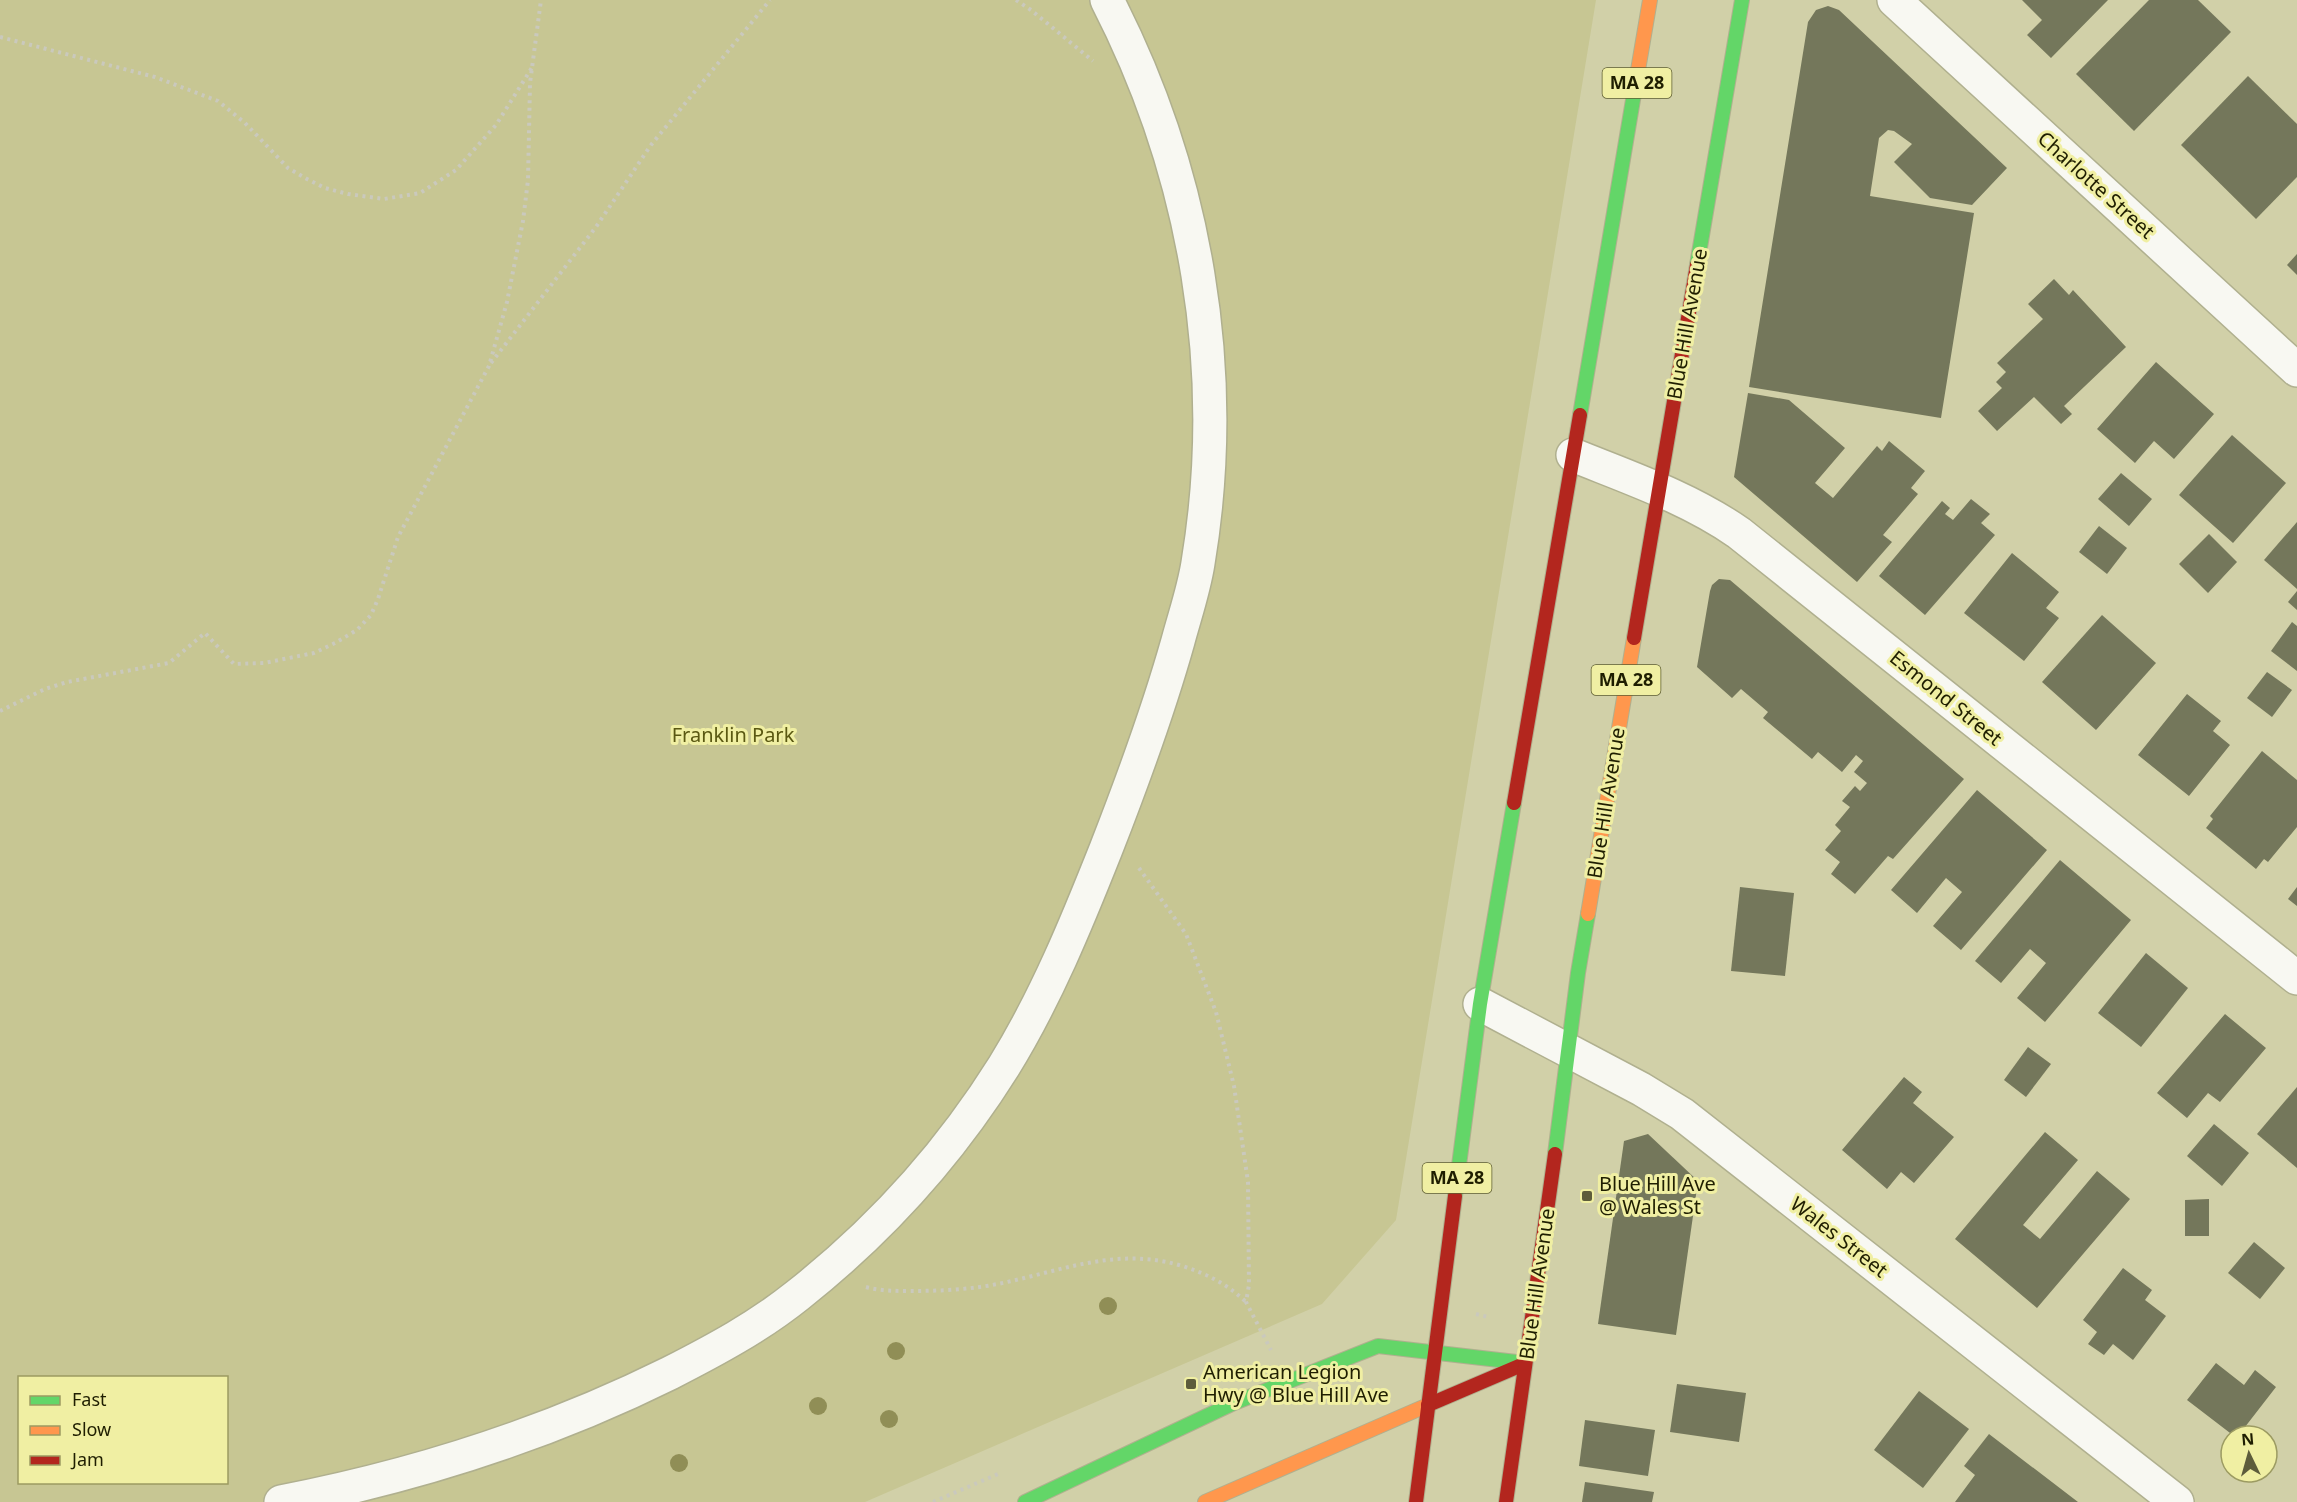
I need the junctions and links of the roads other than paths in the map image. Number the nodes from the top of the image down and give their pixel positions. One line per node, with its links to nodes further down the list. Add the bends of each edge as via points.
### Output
1 (1107, 0): 14 (street, via 1129,43 1162,128 1184,200 1197,262 1206,328 1208,484 1197,568 1147,742 1051,977 1005,1064 954,1138 906,1196 848,1254 795,1298 729,1343 637,1389 545,1428 432,1465)
2 (1650, 0): 6 (main road, MA 28)
3 (1742, 0): 7 (main road, Blue Hill Avenue / MA 28)
4 (1894, 0): 5 (street, Charlotte Street)
5 (2297, 370)
6 (1573, 455): 7 (street, Esmond Street); 9 (main road, MA 28)
7 (1658, 489): 8 (street, Esmond Street, via 1739,532); 10 (main road, Blue Hill Avenue / MA 28)
8 (2297, 978)
9 (1480, 1004): 10 (street, Wales Street); 11 (main road, MA 28)
10 (1568, 1050): 12 (main road, Blue Hill Avenue / MA 28); 19 (street, Wales Street, via 1682,1114)
11 (1435, 1353): 12 (main road); 13 (main road, MA 28); 15 (main road, via 1378,1346 1234,1403)
12 (1526, 1363): 13 (main road); 18 (main road, Blue Hill Avenue / MA 28)
13 (1430, 1404): 16 (main road); 17 (main road, MA 28)
14 (281, 1502)
15 (1025, 1502)
16 (1205, 1502)
17 (1416, 1502)
18 (1506, 1502)
19 (2177, 1502)

